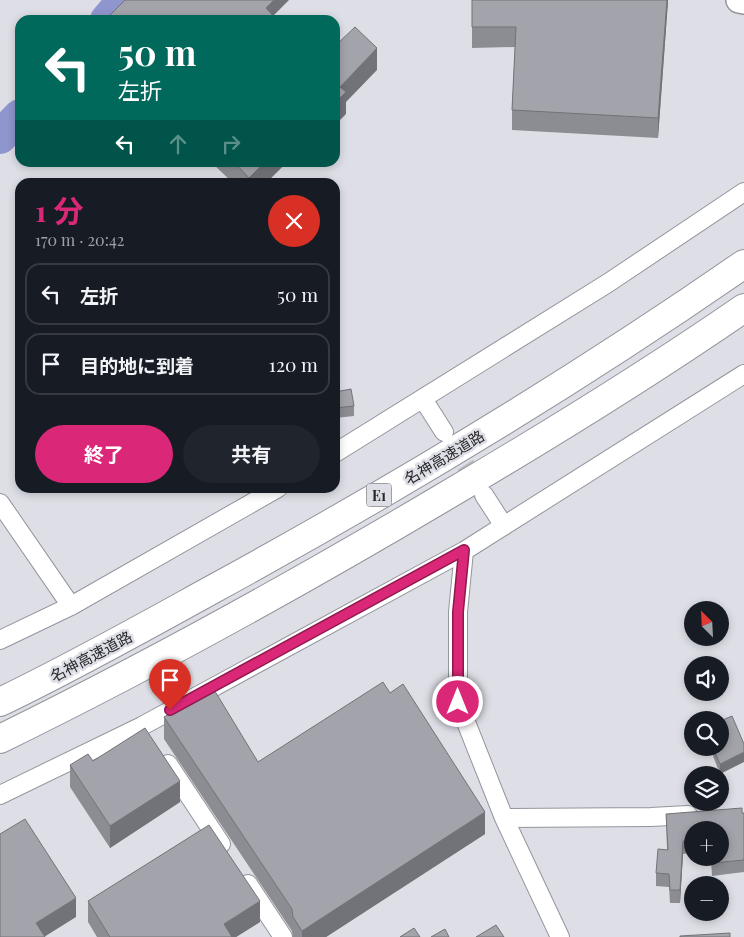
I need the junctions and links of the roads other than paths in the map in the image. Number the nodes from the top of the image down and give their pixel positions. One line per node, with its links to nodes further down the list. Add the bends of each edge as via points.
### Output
1 (739, 0): 2 (street)
2 (744, 1)
3 (744, 192): 7 (street, via 608,284)
4 (744, 264): 17 (highway, 名神高速道路 / E1, via 525,409 318,532 58,674)
5 (744, 308): 19 (highway, E1, via 543,439 337,561 75,703)
6 (744, 374): 13 (street)
7 (423, 399): 8 (street); 9 (street)
8 (444, 432)
9 (340, 450)
10 (269, 493): 15 (street)
11 (484, 494): 13 (street)
12 (0, 503): 15 (street)
13 (504, 526): 14 (street)
14 (464, 550): 18 (street); 22 (street, via 458,612 458,702)
15 (71, 606): 16 (street)
16 (0, 640)
17 (0, 702)
18 (142, 726): 20 (street); 23 (street)
19 (0, 739)
20 (0, 795)
21 (708, 813): 22 (street, via 651,817)
22 (504, 818): 26 (street)
23 (229, 856)
24 (240, 872): 25 (street)
25 (283, 937)
26 (560, 937)

